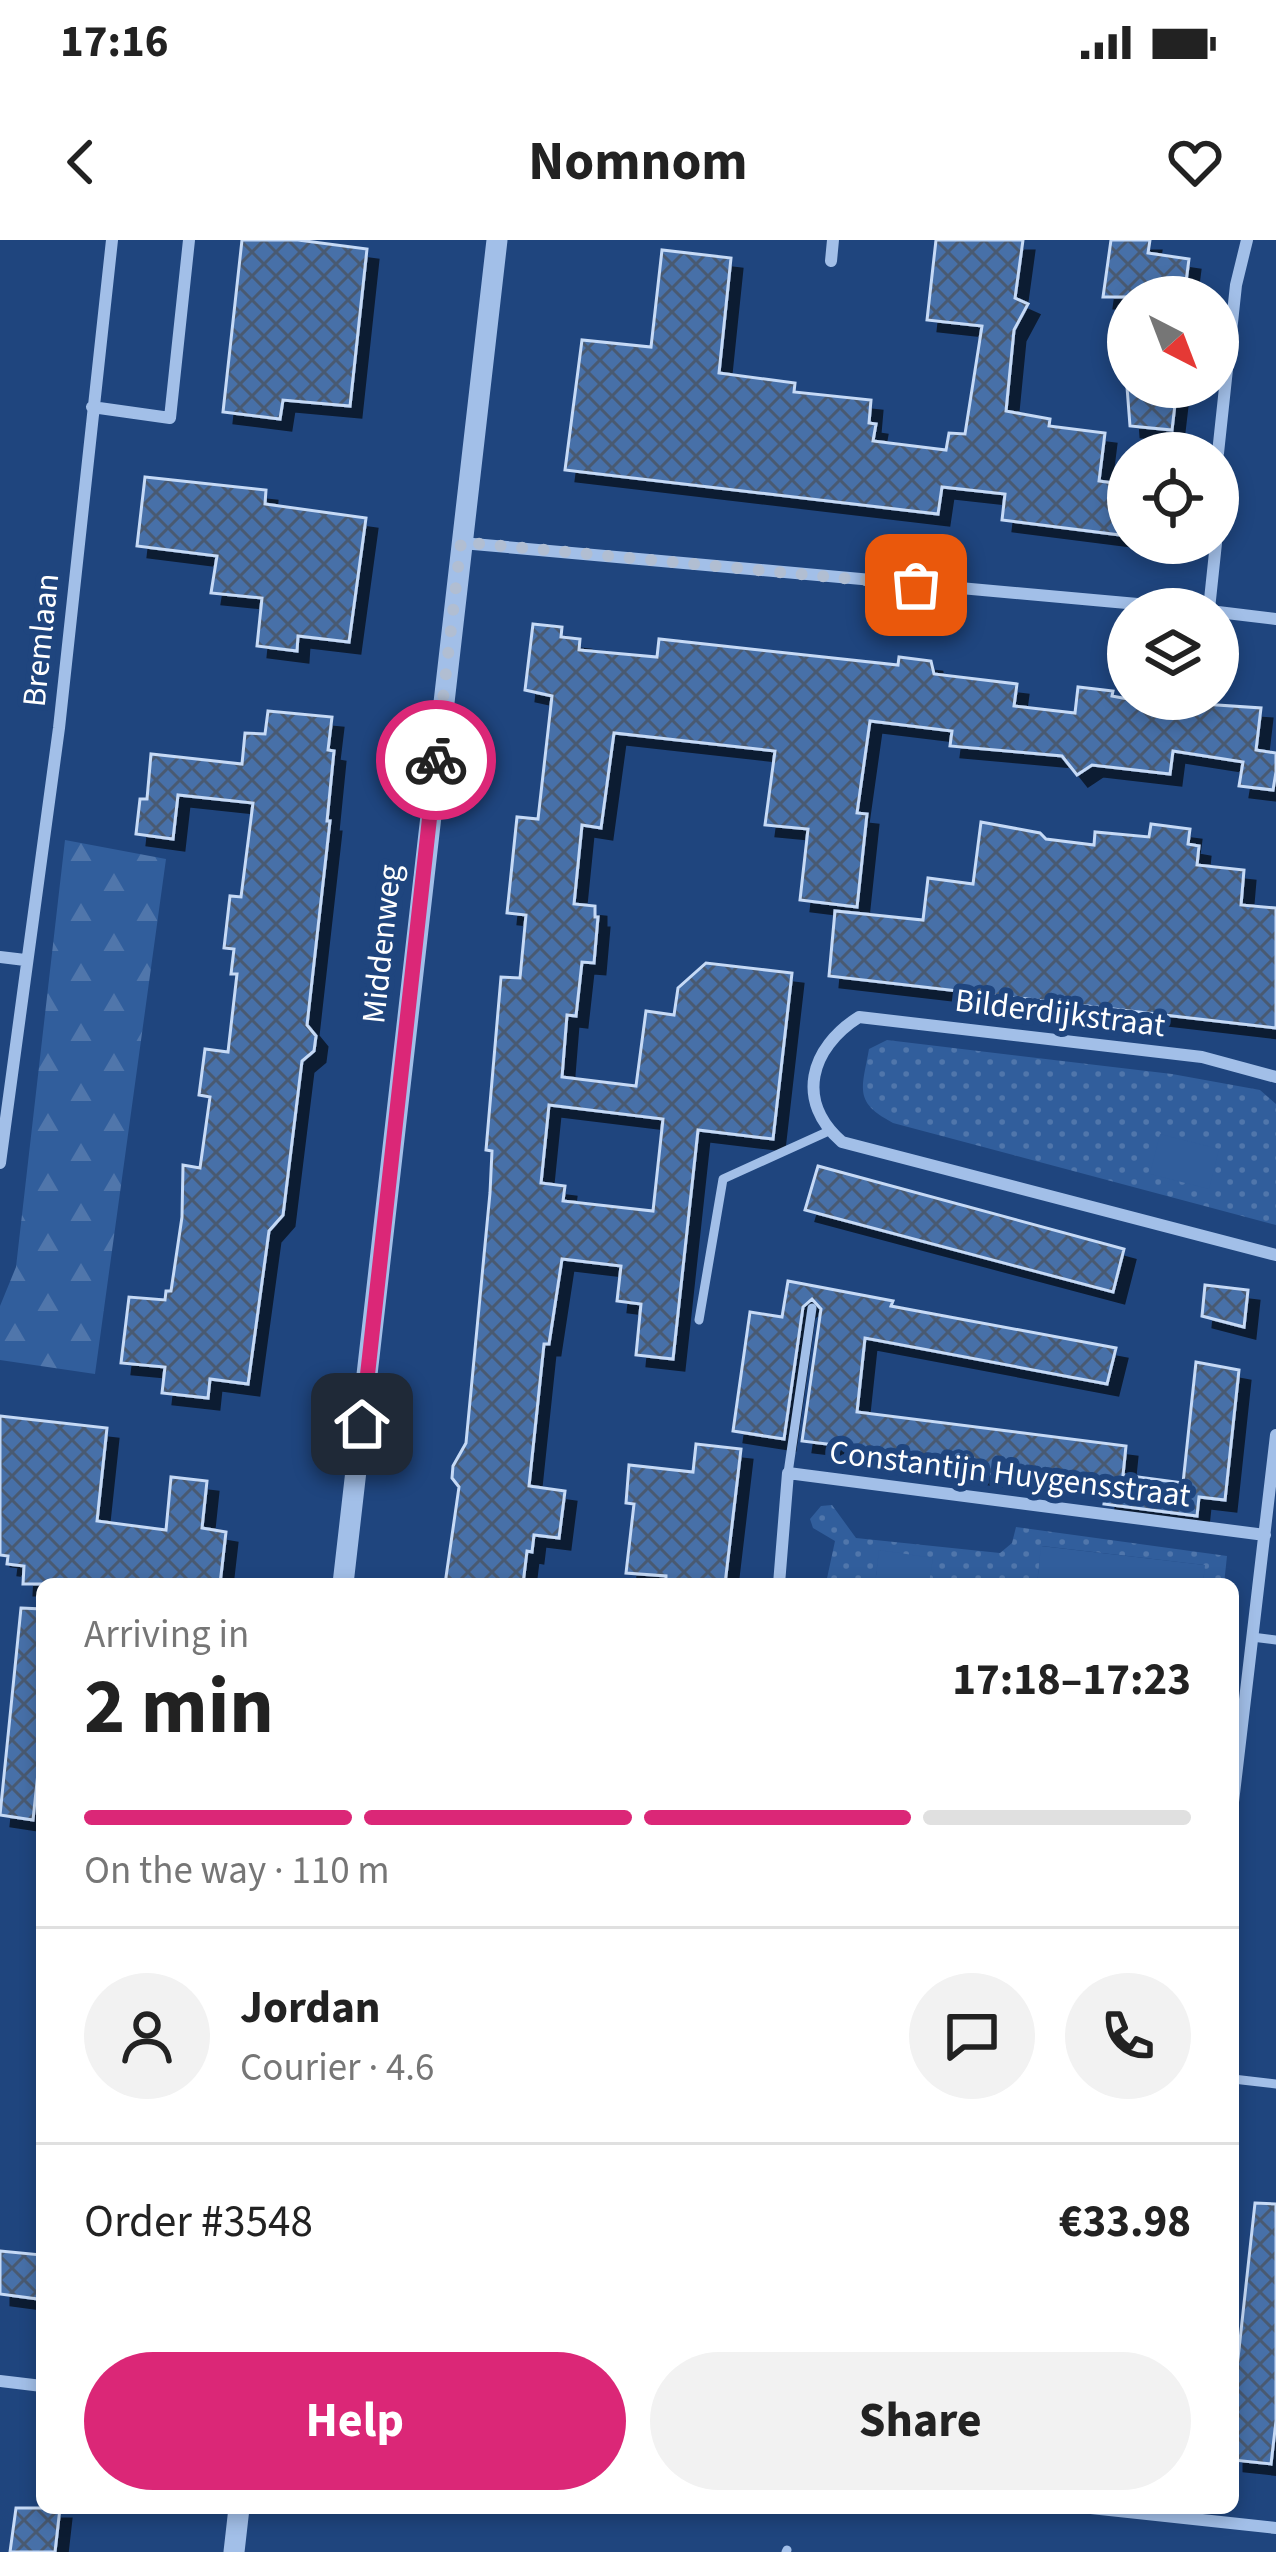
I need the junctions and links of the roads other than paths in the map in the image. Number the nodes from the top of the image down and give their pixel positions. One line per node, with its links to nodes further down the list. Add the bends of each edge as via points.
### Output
1 (112, 240): 7 (street, Bremlaan)
2 (189, 240): 7 (street, via 170,418)
3 (497, 240): 9 (street, Middenweg)
4 (833, 240): 6 (street)
5 (1247, 240): 8 (street)
6 (831, 261)
7 (92, 407): 14 (street, Bremlaan)
8 (1221, 432)
9 (461, 542): 10 (street); 24 (street, Middenweg)
10 (1107, 601)
11 (1239, 615): 12 (street)
12 (1276, 619)
13 (0, 957): 14 (street)
14 (25, 960): 17 (street, Bremlaan)
15 (1276, 1077): 16 (street, Bilderdijkstraat, via 1202,1057 859,1017 824,1048 815,1071 814,1099)
16 (829, 1131): 18 (street, via 842,1142); 20 (lane, via 723,1179)
17 (0, 1163)
18 (1276, 1255)
19 (812, 1308): 22 (lane)
20 (699, 1320)
21 (1276, 1435): 23 (street)
22 (788, 1473): 23 (street, Constantijn Huygensstraat); 25 (street, Constantijn Huygensstraat)
23 (1264, 1534): 26 (street)
24 (344, 1578)
25 (779, 1578)
26 (1252, 1637): 27 (lane); 28 (street)
27 (1276, 1640)
28 (1239, 1705)
29 (1239, 2080): 30 (lane)
30 (1276, 2084)
31 (0, 2381): 32 (street)
32 (36, 2385)
33 (238, 2514): 36 (street)
34 (1179, 2514): 35 (street)
35 (1276, 2528)
36 (234, 2552)

